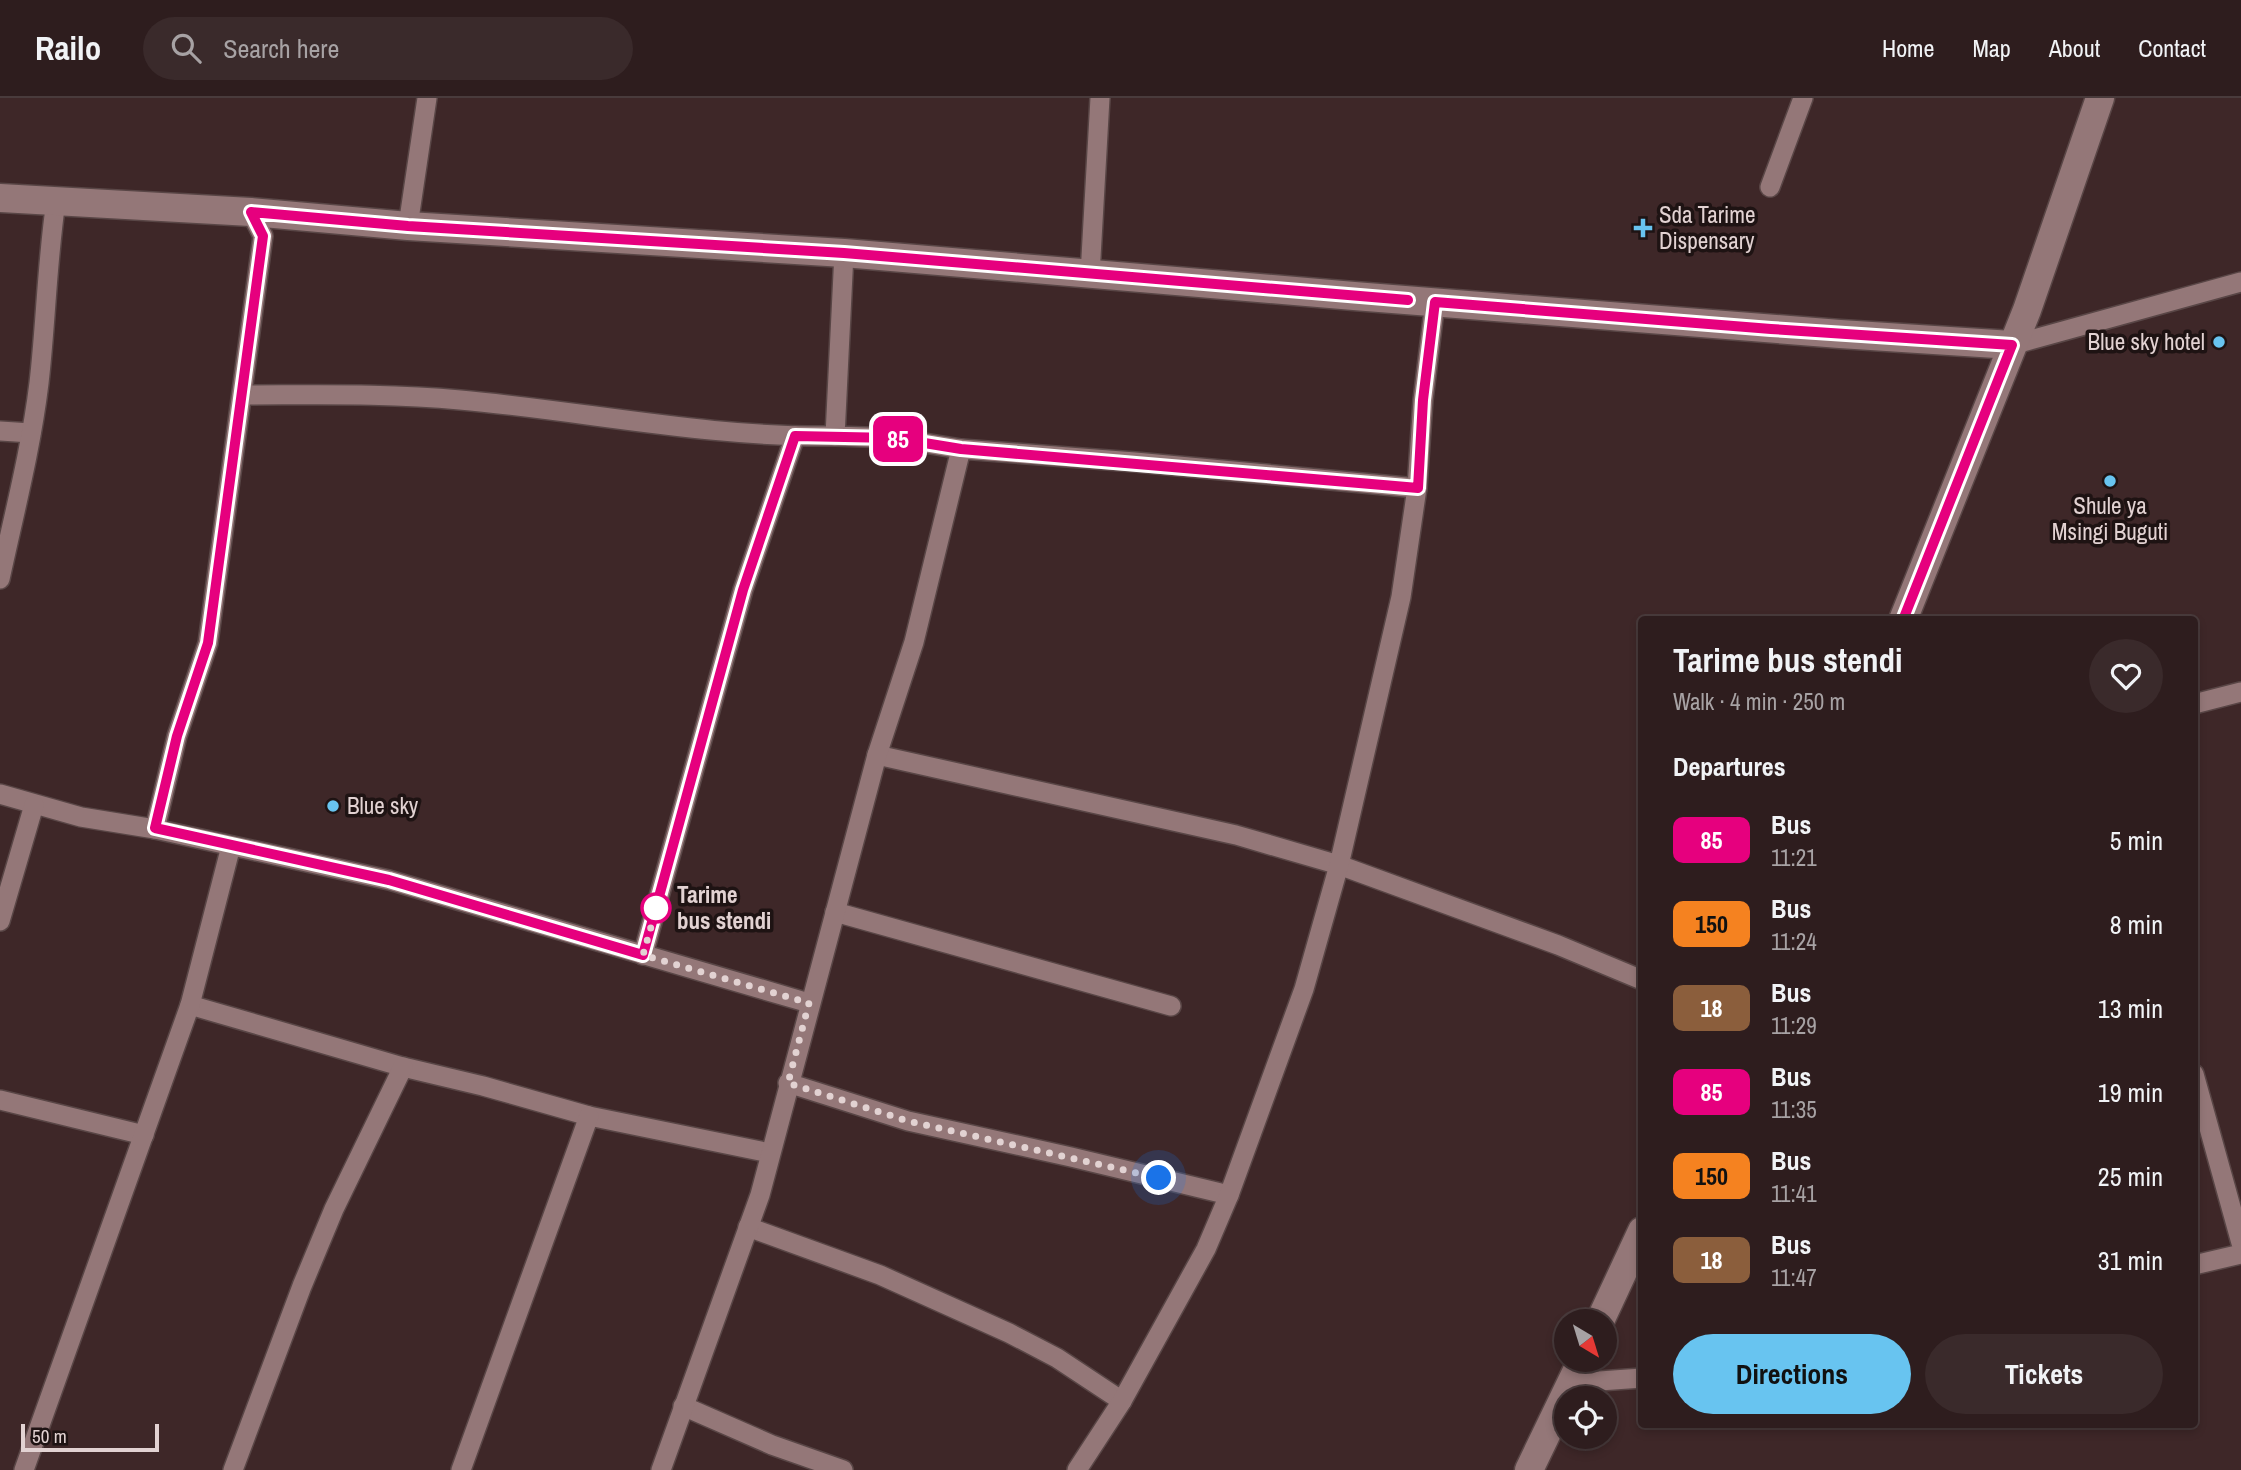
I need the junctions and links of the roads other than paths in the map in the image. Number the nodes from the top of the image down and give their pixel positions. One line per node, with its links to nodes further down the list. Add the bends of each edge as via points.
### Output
1 (426, 98): 9 (street)
2 (1100, 98): 11 (street)
3 (1803, 98): 5 (street)
4 (2100, 98): 14 (main road)
5 (1770, 187)
6 (0, 198): 7 (main road)
7 (56, 201): 8 (main road); 17 (street)
8 (251, 212): 9 (main road); 15 (street, via 263,236)
9 (408, 226): 10 (main road)
10 (844, 253): 11 (main road); 19 (street)
11 (1090, 275): 13 (main road)
12 (2241, 282): 14 (street)
13 (1435, 302): 14 (main road); 21 (street)
14 (2012, 345): 23 (main road)
15 (243, 395): 18 (street, via 458,400); 29 (street, via 208,643 177,736)
16 (0, 430): 17 (street)
17 (31, 433): 22 (street)
18 (795, 436): 19 (street); 35 (street, via 743,590)
19 (835, 436): 20 (street, via 894,438)
20 (961, 449): 21 (street); 26 (street, via 914,642)
21 (1418, 488): 31 (street, via 1401,597)
22 (0, 579)
23 (1905, 616)
24 (2241, 692): 25 (street)
25 (2198, 703)
26 (877, 755): 31 (street, via 1236,835); 33 (street)
27 (0, 794): 28 (street)
28 (34, 805): 29 (street); 32 (street)
29 (155, 828): 30 (street)
30 (231, 846): 35 (street, via 389,880); 38 (street)
31 (1339, 864): 36 (street); 47 (street, via 1304,989)
32 (3, 899): 34 (street)
33 (835, 912): 37 (street); 39 (street)
34 (0, 921)
35 (643, 955): 37 (street)
36 (1638, 977)
37 (809, 1003): 41 (street)
38 (190, 1005): 40 (street); 45 (street)
39 (1171, 1006)
40 (402, 1067): 44 (street); 61 (street, via 307,1273)
41 (788, 1083): 46 (street); 47 (street, via 908,1121)
42 (2198, 1088): 50 (street)
43 (0, 1100): 45 (street)
44 (589, 1116): 46 (street); 62 (street)
45 (144, 1135): 60 (street)
46 (770, 1153): 48 (street)
47 (1229, 1195): 57 (street, via 1206,1249)
48 (748, 1227): 57 (street, via 880,1275 1009,1333); 58 (street)
49 (1638, 1240): 53 (main road)
50 (2241, 1243)
51 (2241, 1254): 52 (street)
52 (2198, 1264)
53 (1606, 1309)
54 (1576, 1372): 65 (main road)
55 (1585, 1372): 56 (street)
56 (1638, 1378)
57 (1122, 1401): 59 (street)
58 (683, 1406): 63 (street); 64 (street)
59 (1086, 1467)
60 (24, 1470)
61 (233, 1470)
62 (461, 1470)
63 (661, 1470)
64 (843, 1470)
65 (1529, 1470)

